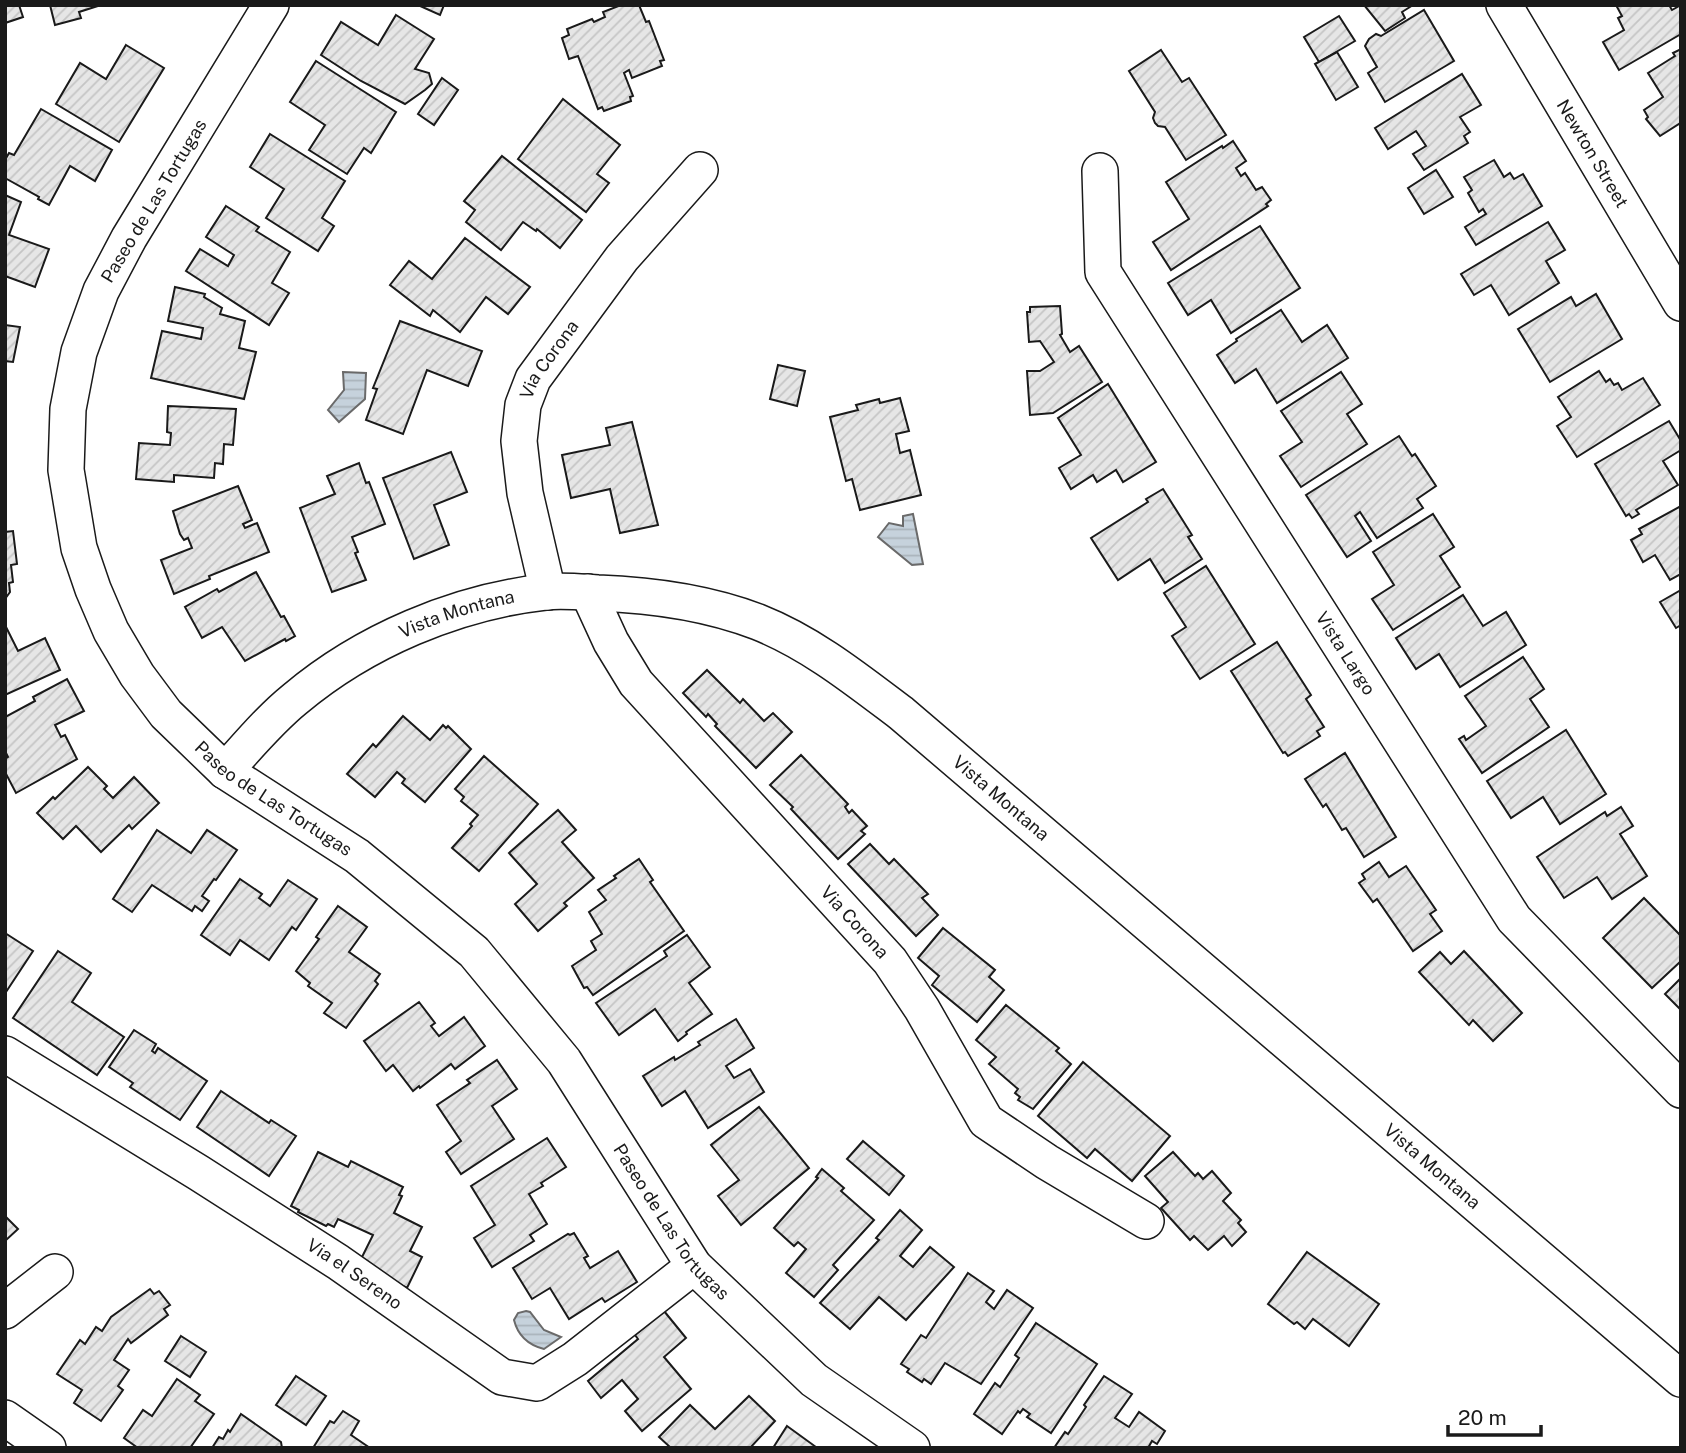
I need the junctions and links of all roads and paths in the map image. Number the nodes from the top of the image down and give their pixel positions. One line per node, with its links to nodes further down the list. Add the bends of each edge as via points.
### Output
1 (271, 5): 8 (street, Paseo de Las Tortugas, via 101,292 79,352 68,410 66,470 79,548 111,631 166,713)
2 (1504, 5): 5 (street, Newton Street)
3 (700, 170): 6 (street, Via Corona, via 622,258 556,345 533,379 523,405 519,441 525,493)
4 (1100, 171): 10 (street, Vista Largo, via 1103,272 1514,919)
5 (1681, 303)
6 (548, 592): 7 (street, Vista Montana); 8 (street, Vista Montana, via 464,608 349,660 295,699)
7 (589, 592): 11 (street, Via Corona, via 636,683 890,961 986,1121); 15 (street, Vista Montana, via 693,602 759,623 815,651 858,680)
8 (225, 771): 12 (street, Paseo de Las Tortugas, via 357,856 474,952 564,1061)
9 (5, 1054): 12 (street, Via el Sereno, via 326,1255 502,1377 537,1383)
10 (1681, 1090)
11 (1146, 1221)
12 (694, 1266): 18 (street, Paseo de Las Tortugas, via 814,1380)
13 (55, 1272): 14 (street)
14 (5, 1311)
15 (1681, 1379)
16 (5, 1418): 17 (street)
17 (48, 1448)
18 (912, 1448)

